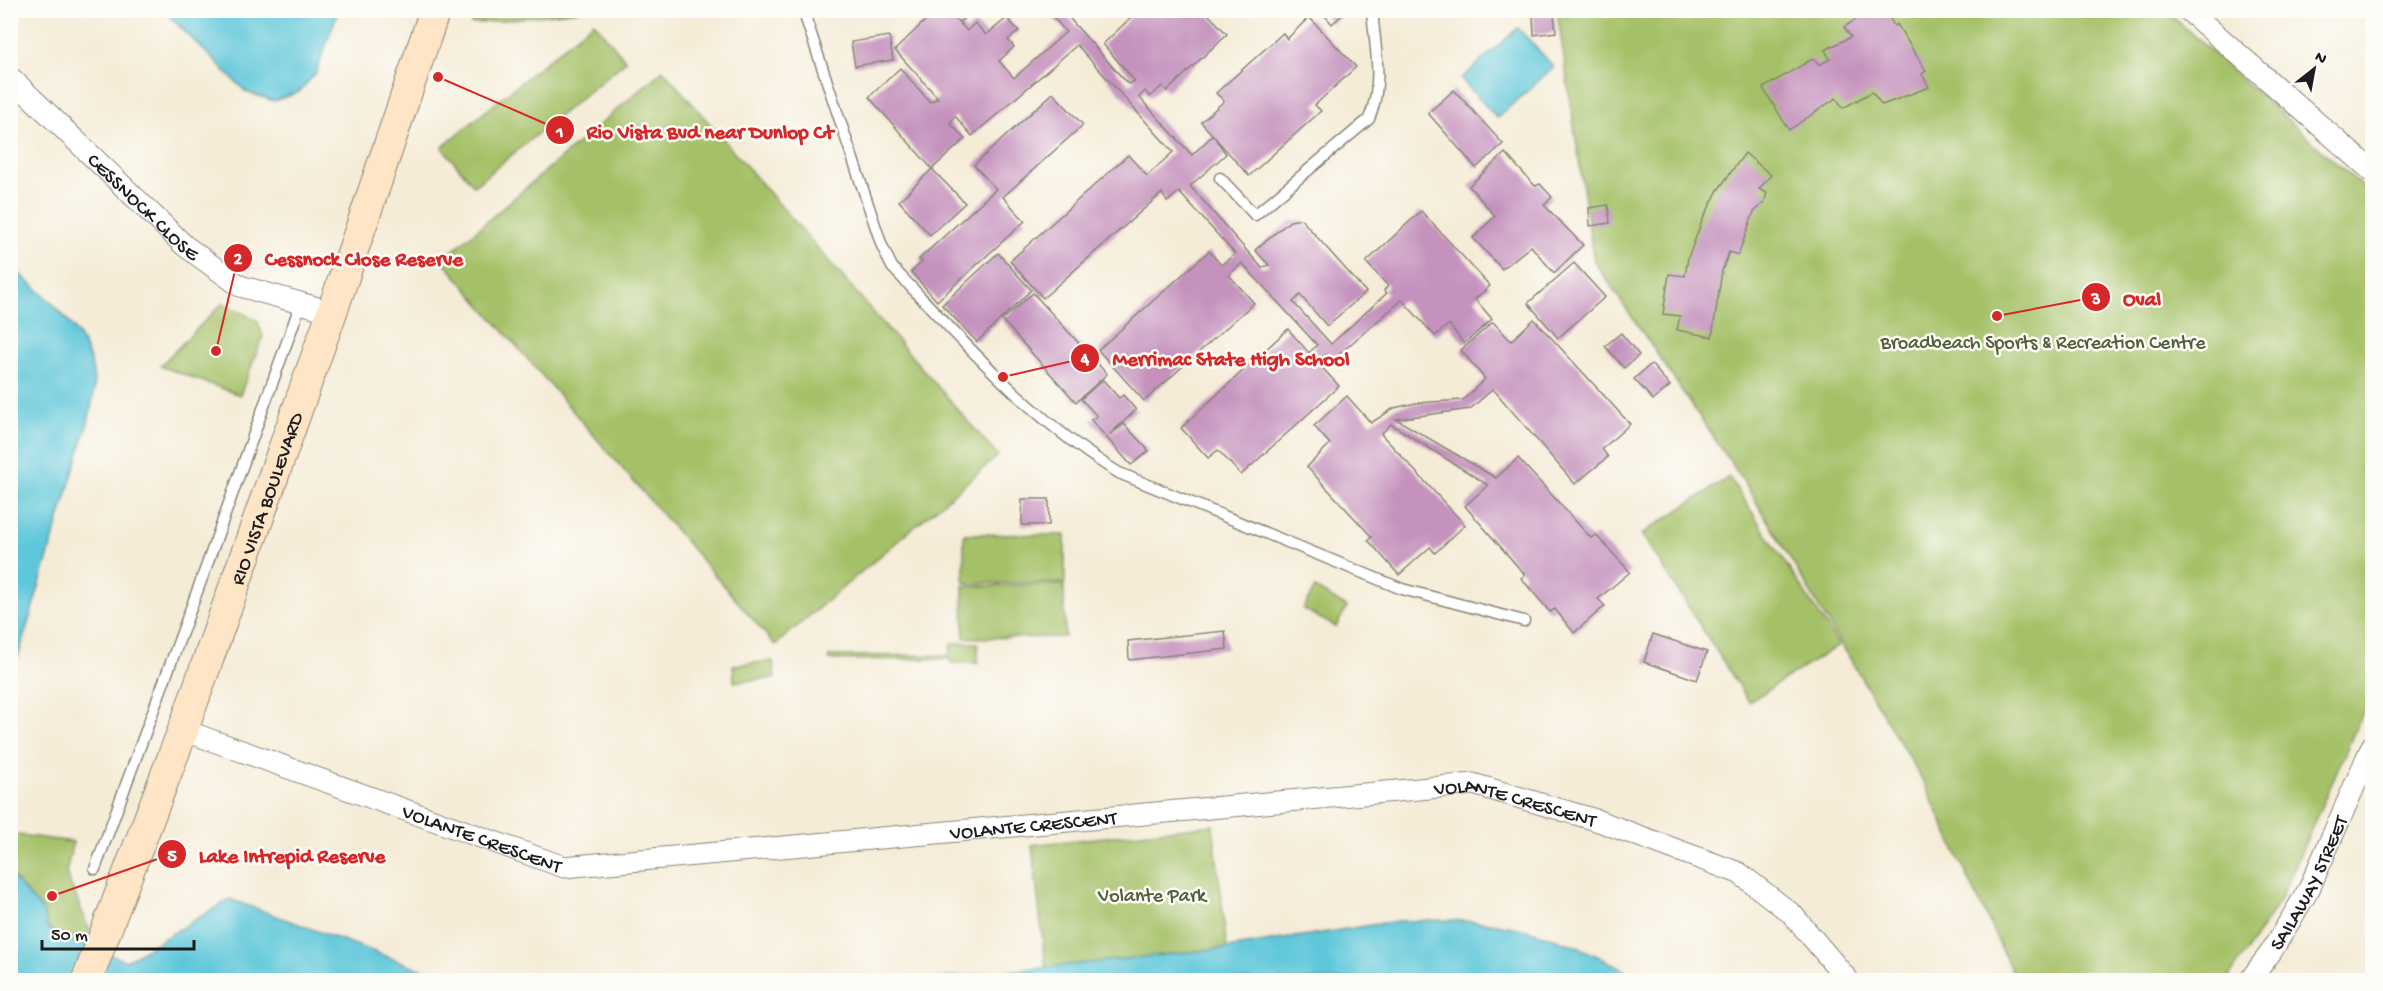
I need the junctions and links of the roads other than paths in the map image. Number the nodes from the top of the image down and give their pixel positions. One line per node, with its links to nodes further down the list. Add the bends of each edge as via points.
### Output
1 (435, 10): 9 (street, RIO VISTA BOULEVARD)
2 (804, 10): 10 (lane, via 892,267 989,369 1035,410 1088,454 1119,473 1402,588)
3 (1372, 10): 7 (lane, via 1379,86 1370,118 1256,215)
4 (2188, 10): 6 (street)
5 (10, 78): 8 (street, CESSNOCK CLOSE, via 184,246 240,286)
6 (2373, 171)
7 (1220, 178)
8 (301, 303): 9 (street, CESSNOCK CLOSE); 13 (lane, RIO VISTA BOULEVARD)
9 (332, 312): 11 (street, RIO VISTA BOULEVARD)
10 (1524, 621)
11 (183, 730): 14 (street, RIO VISTA BOULEVARD); 15 (street, VOLANTE CRESCENT, via 564,867 1473,784 1596,820 1739,873 1792,914)
12 (2373, 746): 16 (street, SAILAWAY STREET, via 2309,889)
13 (95, 869)
14 (87, 981)
15 (1848, 981)
16 (2250, 981)

